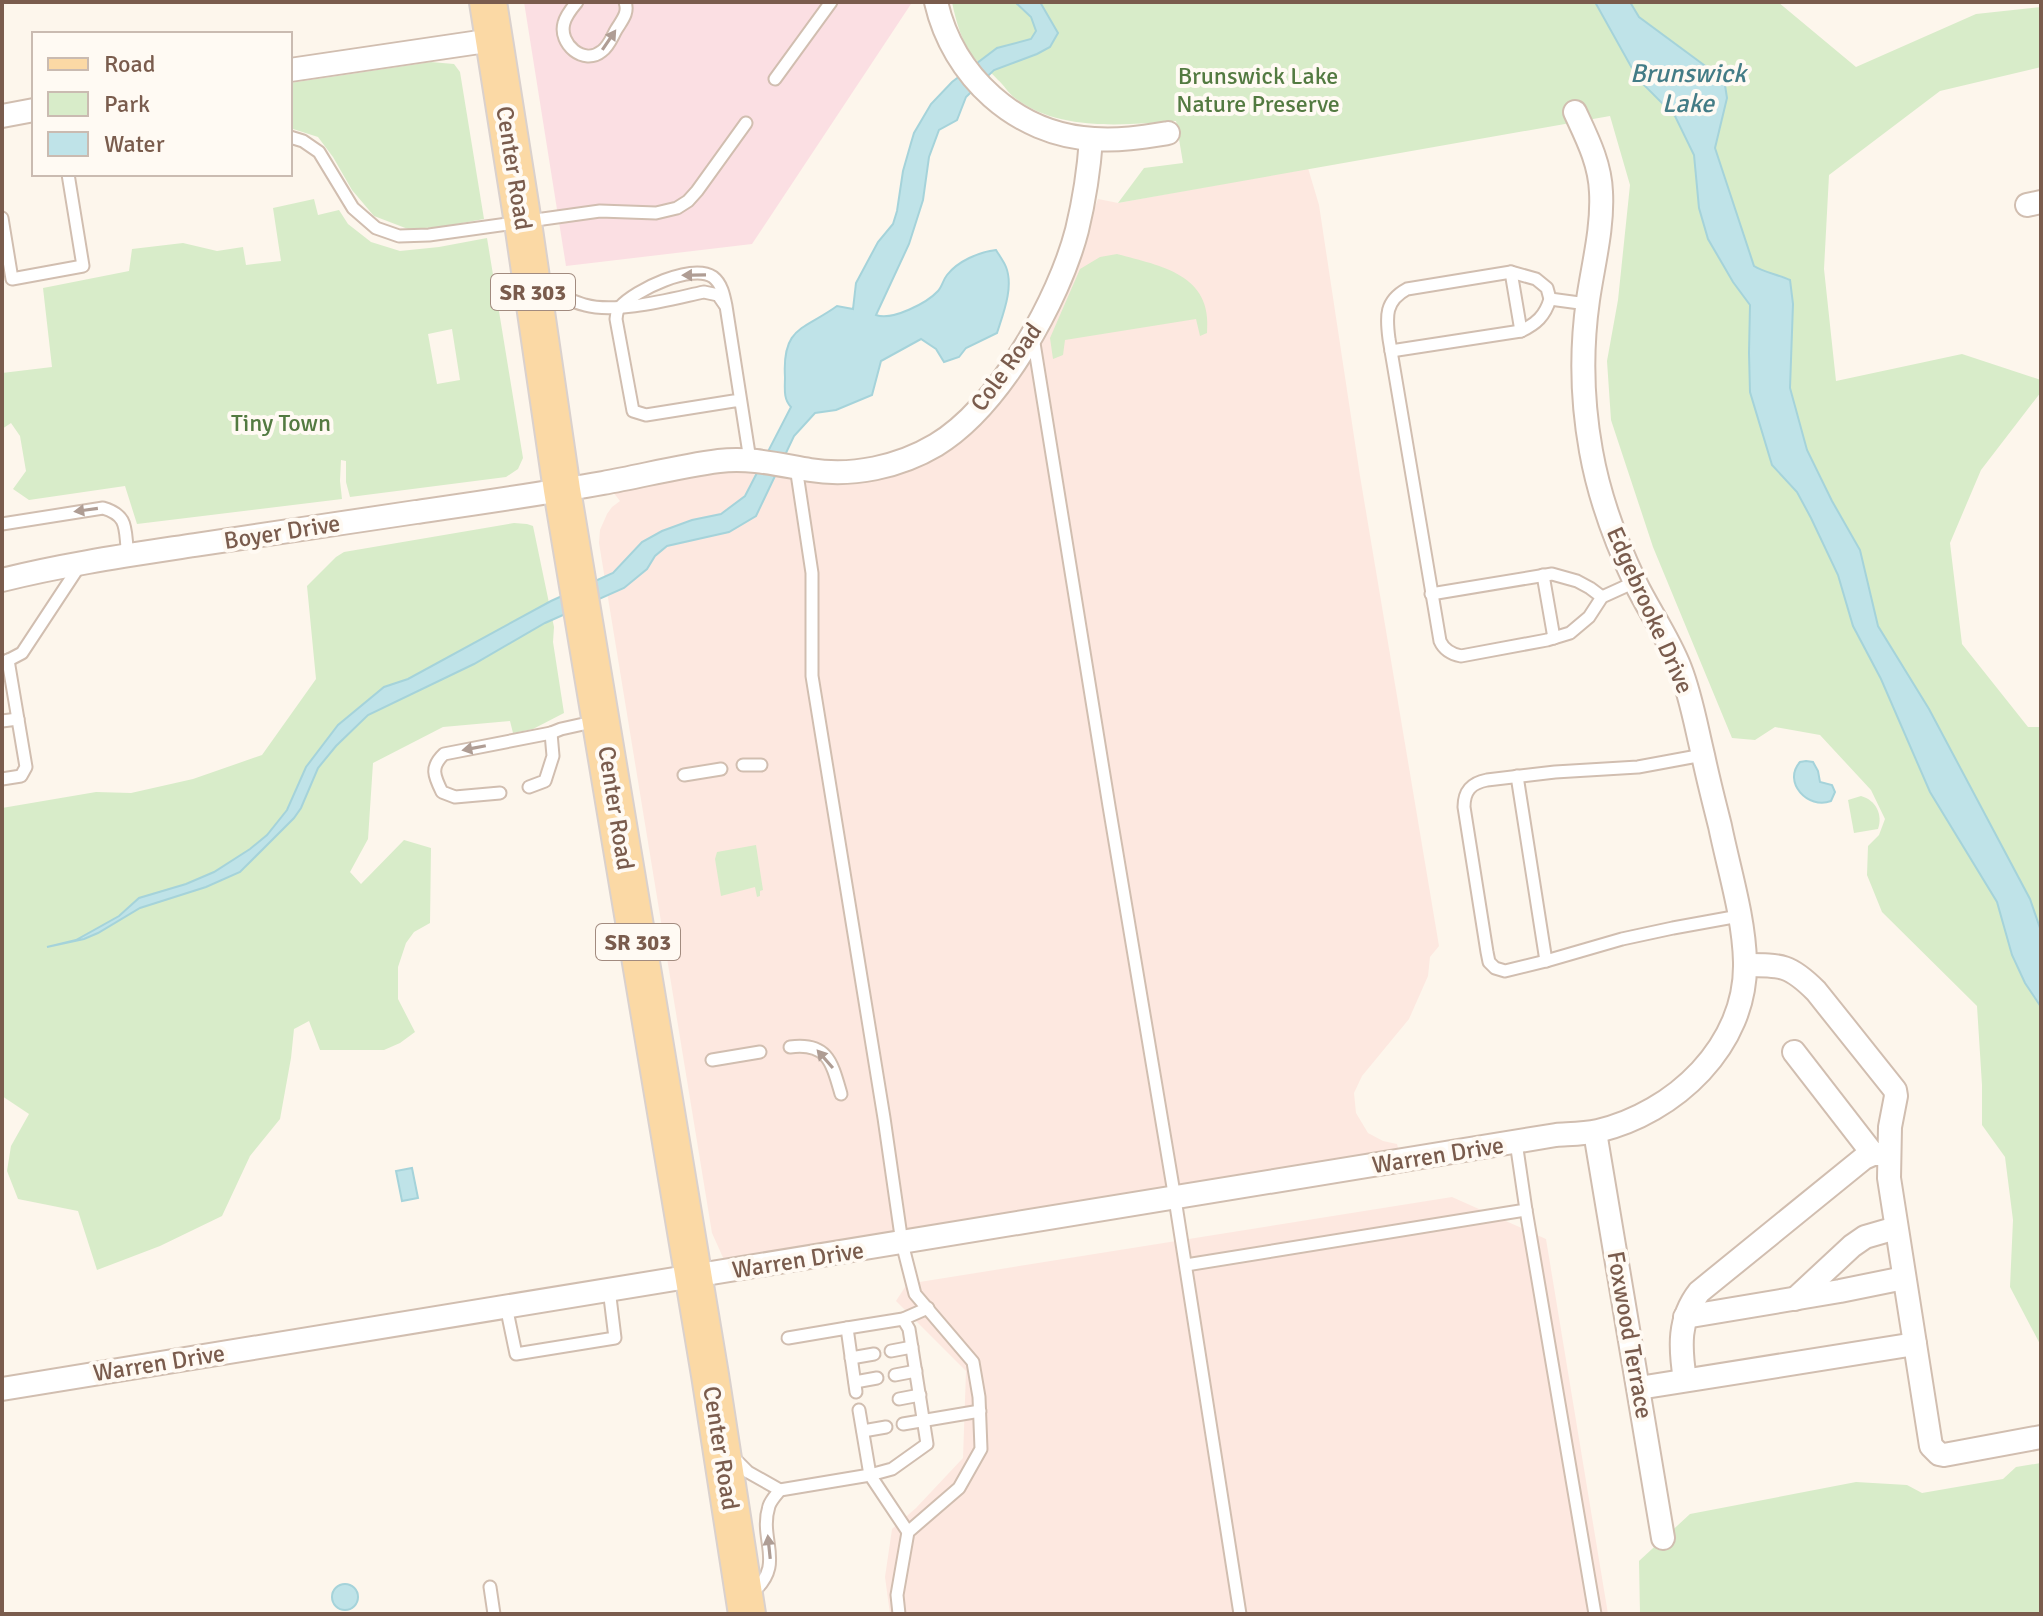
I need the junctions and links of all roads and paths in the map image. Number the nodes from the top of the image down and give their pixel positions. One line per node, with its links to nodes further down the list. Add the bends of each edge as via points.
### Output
1 (488, 2): 6 (main road, Center Road / SR 303)
2 (577, 2): 3 (lane, one-way to 3, via 563,24 564,34 581,56 607,46 626,13)
3 (625, 2)
4 (831, 2): 8 (lane)
5 (936, 2): 15 (street, via 955,52 993,98 1041,128)
6 (493, 40): 7 (street); 18 (main road, Center Road / SR 303)
7 (292, 70)
8 (775, 79)
9 (32, 110): 11 (street)
10 (1575, 112): 22 (street, Edgebrooke Drive, via 1591,146 1601,193)
11 (2, 116)
12 (746, 123): 18 (lane, via 697,191 677,208 656,213 600,211)
13 (1168, 133): 15 (street)
14 (292, 138): 18 (lane, via 319,152 353,208 376,228 399,236 429,235)
15 (1091, 139): 26 (street, Cole Road, via 1077,231)
16 (68, 176): 17 (lane, via 83,266 12,279)
17 (2, 218)
18 (523, 223): 20 (main road, Center Road / SR 303)
19 (1511, 272): 21 (lane, via 1536,279); 25 (lane); 27 (lane, via 1400,293 1388,308)
20 (531, 279): 24 (lane, via 586,305); 30 (main road, Center Road / SR 303)
21 (1550, 299): 22 (lane); 25 (lane, via 1538,321)
22 (1587, 304): 36 (street, Edgebrooke Drive, via 1583,361 1591,451)
23 (726, 306): 24 (lane, via 718,295 704,292); 24 (lane, one-way to 24, via 714,278 691,274 659,282); 28 (lane)
24 (619, 308): 28 (lane, via 616,319 633,411 646,415)
25 (1521, 331): 27 (lane)
26 (1033, 332): 29 (street, Cole Road, via 988,399 963,425 908,459 843,472); 65 (lane)
27 (1391, 351): 37 (lane)
28 (740, 400): 29 (lane)
29 (772, 463): 30 (street, Cole Road, via 720,461); 68 (lane, via 812,573 812,676)
30 (562, 490): 32 (street, Boyer Drive); 42 (main road, Center Road / SR 303)
31 (2, 524): 32 (lane, one-way to 31, via 123,519 103,508)
32 (128, 555): 33 (street, Boyer Drive)
33 (82, 562): 35 (street, Boyer Drive); 40 (lane, via 22,653)
34 (1543, 575): 37 (lane); 38 (lane, via 1570,578); 39 (lane)
35 (2, 580)
36 (1635, 582): 38 (lane); 45 (street, Edgebrooke Drive, via 1682,672)
37 (1431, 594): 39 (lane, via 1440,641 1454,655)
38 (1602, 597): 39 (lane, via 1582,625)
39 (1554, 638)
40 (5, 661): 41 (lane)
41 (18, 719): 43 (lane); 51 (lane, via 26,767 21,776)
42 (601, 720): 44 (lane); 70 (main road, Center Road / SR 303)
43 (2, 721)
44 (551, 733): 52 (lane, via 553,756 545,781); 53 (lane, one-way to 53, via 444,754 436,761 434,777 442,792 455,797)
45 (1703, 755): 50 (lane, via 1638,767); 54 (street, Edgebrooke Drive)
46 (743, 765): 47 (lane)
47 (761, 765)
48 (721, 769): 49 (lane)
49 (684, 775)
50 (1517, 776): 55 (lane); 55 (lane, via 1479,782 1468,789 1464,807 1489,962 1505,971)
51 (2, 779)
52 (529, 787)
53 (500, 793)
54 (1739, 916): 55 (lane, via 1622,939); 56 (street, Edgebrooke Drive)
55 (1546, 961)
56 (1746, 965): 62 (street, Edgebrooke Drive, via 1731,1028 1696,1077 1656,1107); 64 (street, via 1786,968 1802,977 1892,1085 1896,1096)
57 (790, 1047): 61 (lane, one-way to 57, via 821,1051)
58 (760, 1052): 60 (lane)
59 (1794, 1052): 64 (street)
60 (712, 1060)
61 (841, 1094)
62 (1595, 1132): 63 (street, Warren Drive); 89 (street, Foxwood Terrace)
63 (1516, 1142): 65 (street, Warren Drive); 66 (lane)
64 (1881, 1154): 67 (street); 76 (street, via 1864,1158 1699,1292)
65 (1175, 1199): 68 (street, Warren Drive); 69 (lane)
66 (1526, 1210): 69 (lane); 110 (lane)
67 (1896, 1228): 71 (street); 73 (street, via 1852,1246)
68 (902, 1243): 70 (street, Warren Drive); 75 (lane, via 915,1294)
69 (1186, 1265): 109 (lane)
70 (694, 1276): 72 (street, Warren Drive); 100 (main road, Center Road / SR 303)
71 (1904, 1278): 73 (street); 80 (street)
72 (609, 1289): 74 (street, Warren Drive); 74 (lane, via 615,1338 516,1354)
73 (1795, 1299): 76 (street)
74 (506, 1306): 90 (street, Warren Drive)
75 (928, 1308): 77 (lane); 94 (lane, via 973,1362)
76 (1685, 1317): 88 (street)
77 (903, 1319): 78 (lane); 81 (lane)
78 (847, 1328): 79 (lane); 84 (lane)
79 (788, 1338)
80 (1915, 1344): 88 (street); 99 (street, via 1934,1450 1944,1455)
81 (912, 1347): 82 (lane); 85 (lane)
82 (891, 1351)
83 (874, 1354): 84 (lane)
84 (851, 1358): 87 (lane, via 855,1387)
85 (916, 1371): 86 (lane); 91 (lane)
86 (895, 1375)
87 (877, 1378)
88 (1685, 1380): 89 (street)
89 (1639, 1388): 104 (street, Foxwood Terrace)
90 (2, 1389)
91 (920, 1395): 92 (lane); 95 (lane)
92 (899, 1399)
93 (859, 1410): 98 (lane)
94 (980, 1411): 95 (lane); 103 (lane, via 981,1449 959,1488)
95 (924, 1421): 96 (lane); 101 (lane, via 927,1444 892,1469)
96 (903, 1424)
97 (886, 1427): 98 (lane)
98 (863, 1431): 101 (lane)
99 (2041, 1437)
100 (720, 1441): 102 (lane, via 748,1472); 106 (main road, Center Road / SR 303)
101 (870, 1475): 102 (lane); 103 (lane)
102 (780, 1490): 106 (lane, one-way to 102, via 771,1566 766,1521)
103 (908, 1532): 108 (lane, via 897,1595)
104 (1663, 1538)
105 (490, 1587): 107 (lane)
106 (746, 1607)
107 (494, 1614)
108 (899, 1614)
109 (1240, 1614)
110 (1595, 1614)

